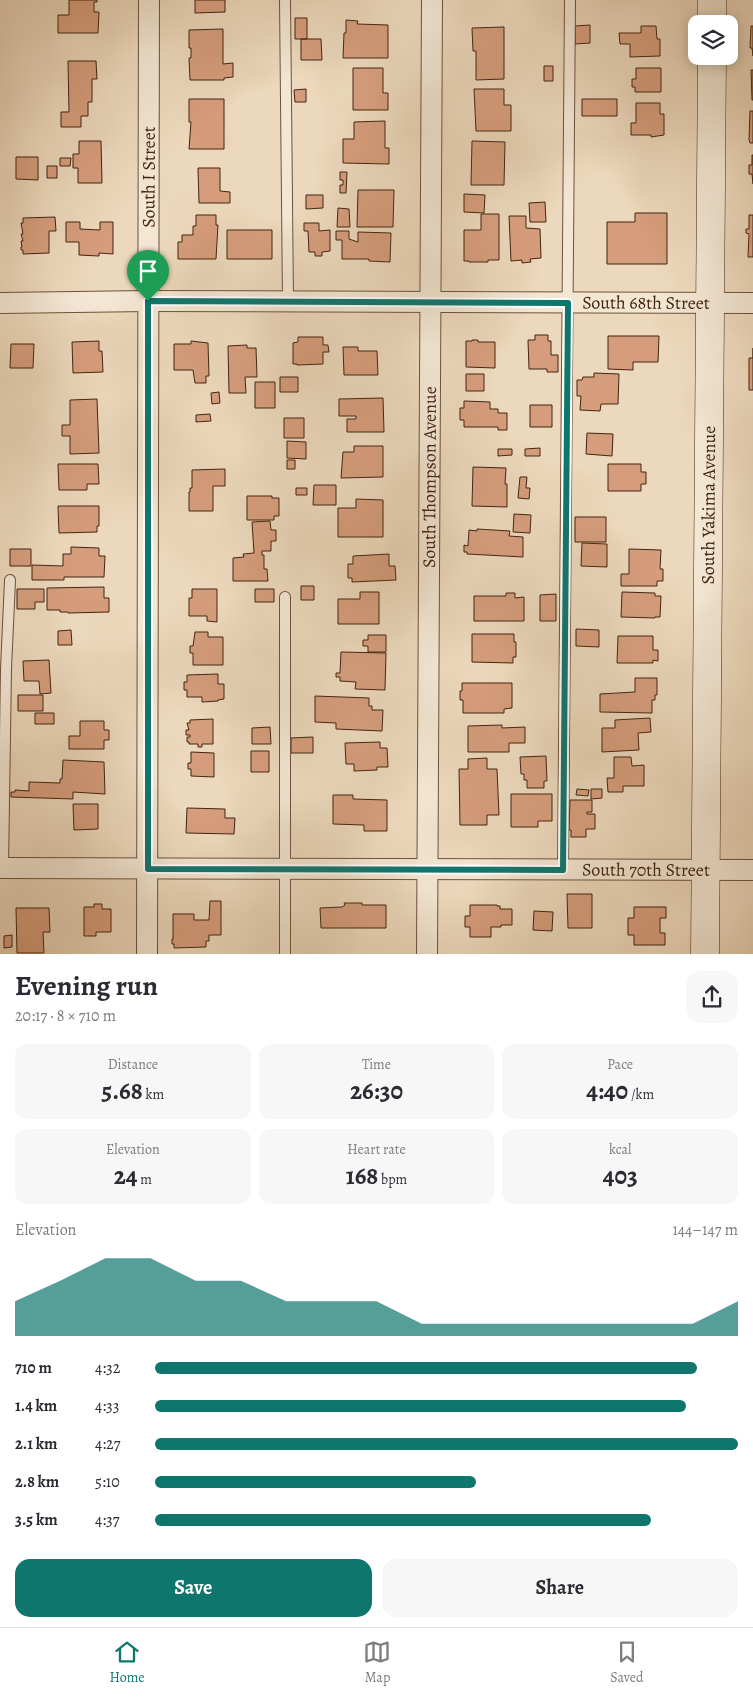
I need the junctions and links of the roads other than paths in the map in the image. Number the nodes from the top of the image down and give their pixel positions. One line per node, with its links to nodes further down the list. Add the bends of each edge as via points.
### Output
1 (149, 0): 8 (street, South I Street)
2 (285, 0): 9 (lane)
3 (432, 0): 10 (street, South Thompson Avenue)
4 (570, 0): 12 (lane)
5 (712, 0): 6 (main road)
6 (712, 15)
7 (712, 65): 13 (main road, South Yakima Avenue)
8 (148, 301): 9 (street, South 68th Street); 11 (street, South 68th Street); 18 (street, South I Street)
9 (288, 301): 10 (street, South 68th Street)
10 (429, 302): 12 (street, South 68th Street); 20 (street, South Thompson Avenue)
11 (0, 303)
12 (568, 303): 13 (street, South 68th Street); 21 (lane)
13 (711, 303): 14 (street, South 68th Street); 22 (main road, South Yakima Avenue)
14 (753, 303)
15 (10, 580): 17 (lane)
16 (285, 597): 19 (lane)
17 (1, 868): 18 (street, South 70th Street)
18 (148, 869): 19 (street, South 70th Street); 24 (street, South I Street)
19 (284, 869): 20 (street, South 70th Street); 25 (lane)
20 (427, 870): 21 (street, South 70th Street); 26 (street, South Thompson Avenue)
21 (563, 870): 22 (street, South 70th Street)
22 (706, 870): 23 (street, South 70th Street); 27 (main road, South Yakima Avenue)
23 (753, 870)
24 (146, 954)
25 (285, 954)
26 (427, 954)
27 (705, 954)

